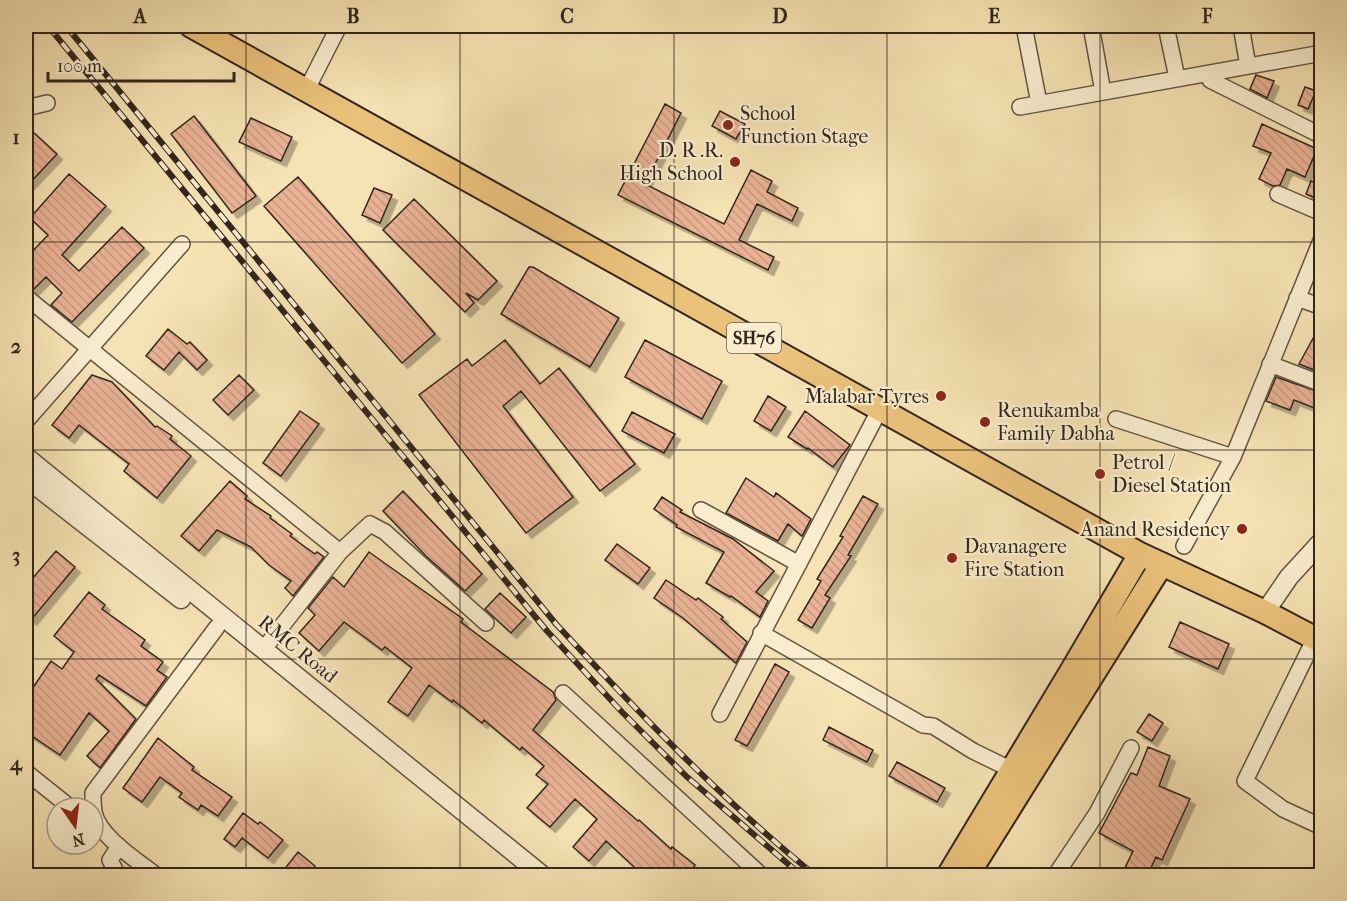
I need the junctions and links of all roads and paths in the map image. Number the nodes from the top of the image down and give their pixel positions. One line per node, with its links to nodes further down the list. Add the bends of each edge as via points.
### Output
1 (191, 26): 11 (main road, SH76)
2 (339, 26): 11 (street)
3 (1024, 26): 14 (street)
4 (1091, 26): 12 (street)
5 (1166, 26): 9 (street)
6 (1241, 26): 8 (street)
7 (1322, 52): 8 (street)
8 (1248, 66): 9 (street)
9 (1177, 78): 12 (street)
10 (1210, 80): 17 (street)
11 (307, 89): 28 (main road, SH76)
12 (1103, 92): 14 (street)
13 (47, 103): 16 (street)
14 (1039, 103): 15 (street)
15 (1020, 107)
16 (26, 108)
17 (1322, 136)
18 (1278, 194): 19 (street)
19 (1322, 213)
20 (1322, 238): 23 (street)
21 (182, 244): 25 (street)
22 (26, 297): 25 (street)
23 (1297, 298): 24 (street); 26 (street)
24 (1322, 307)
25 (89, 350): 30 (street); 37 (street)
26 (1270, 364): 27 (street); 32 (street)
27 (1322, 384)
28 (880, 409): 38 (main road, SH76); 39 (street)
29 (1116, 419): 32 (street)
30 (26, 421)
31 (26, 457): 47 (street, RMC Road)
32 (1233, 457): 36 (street)
33 (26, 478): 44 (street, RMC Road)
34 (701, 510): 39 (street)
35 (1322, 541): 42 (street, via 1288,577)
36 (1184, 546)
37 (340, 552): 43 (street, via 370,524 385,532); 47 (street)
38 (1140, 554): 40 (main road, SH76); 41 (main road)
39 (799, 564): 45 (street)
40 (1162, 564): 41 (main road); 42 (main road, SH76)
41 (1133, 589): 51 (main road); 64 (main road)
42 (1264, 612): 46 (main road, SH76)
43 (486, 623)
44 (217, 627): 54 (street); 60 (street, RMC Road)
45 (762, 633): 49 (street); 51 (street)
46 (1318, 640): 55 (street, via 1245,782 1283,809)
47 (263, 650): 61 (street, RMC Road)
48 (563, 693): 62 (street)
49 (720, 714)
50 (1131, 748): 65 (street, via 1097,813)
51 (1012, 770): 63 (main road)
52 (26, 772): 53 (street)
53 (56, 796)
54 (93, 796)
55 (1322, 827)
56 (105, 833): 57 (street)
57 (119, 846): 58 (street, via 110,860); 59 (street)
58 (118, 876)
59 (158, 876)
60 (526, 876)
61 (543, 876)
62 (762, 876)
63 (948, 876)
64 (967, 876)
65 (1054, 876)

